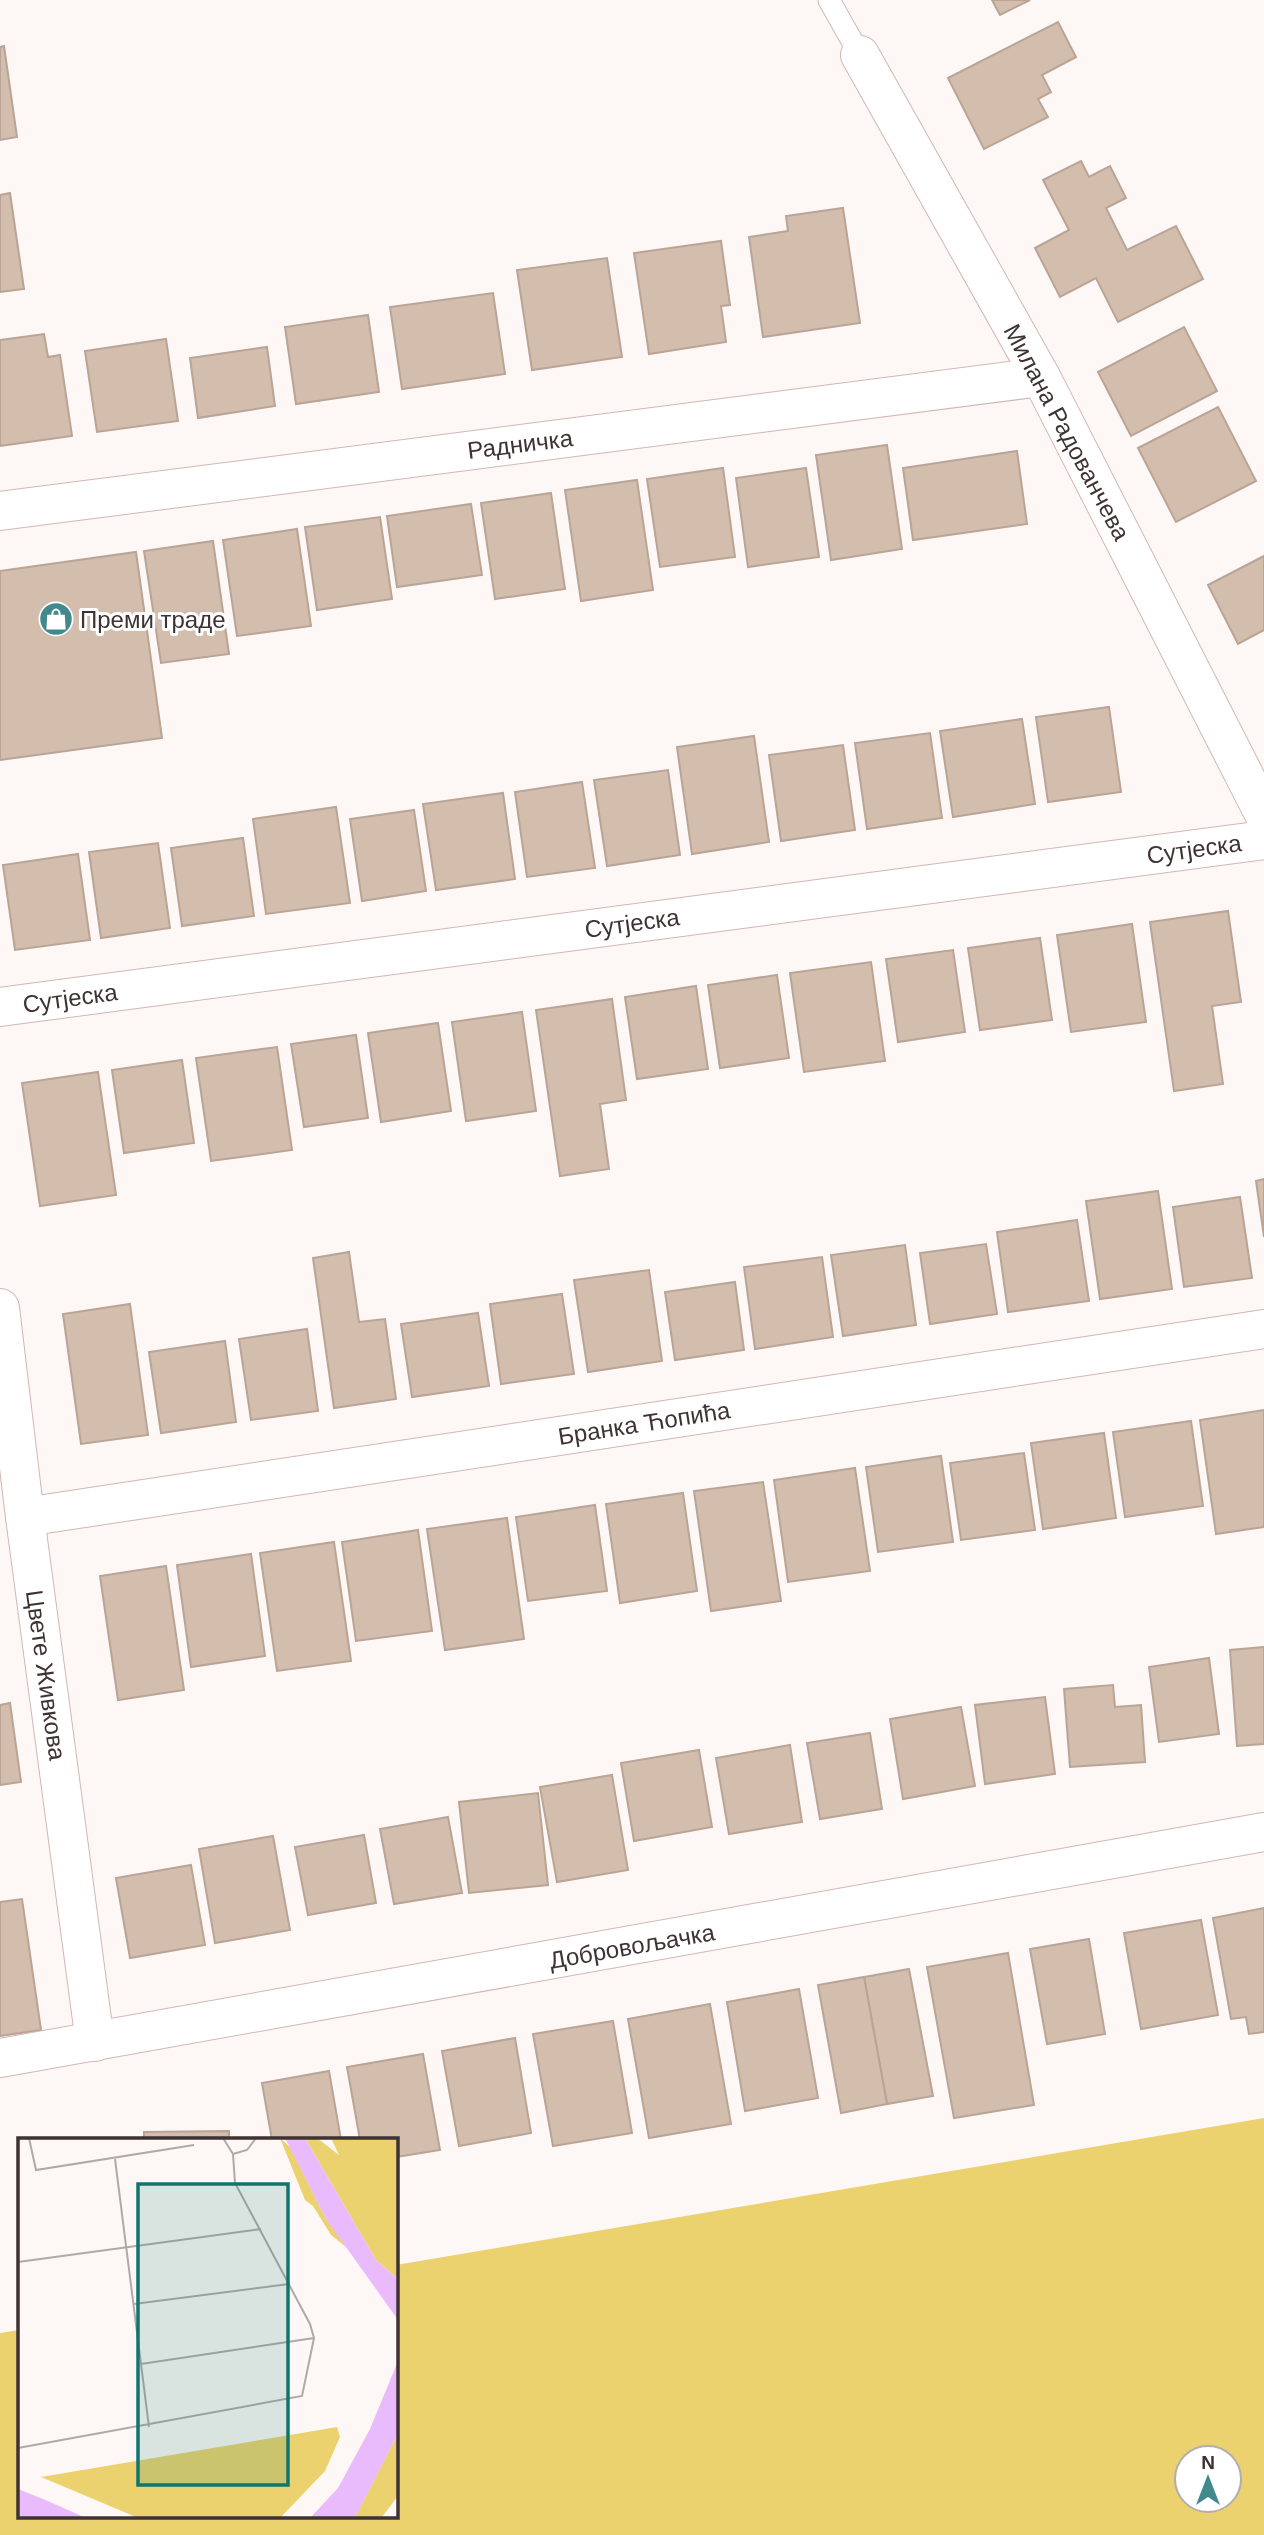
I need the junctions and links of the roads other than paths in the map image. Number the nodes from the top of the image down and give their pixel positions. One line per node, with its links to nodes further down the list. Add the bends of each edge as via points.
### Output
1 (830, 0): 2 (lane)
2 (860, 55): 3 (street, Милана Радованчева)
3 (1041, 377): 4 (street, Радничка); 5 (street, Милана Радованчева)
4 (0, 511)
5 (1264, 814)
6 (1264, 839): 7 (street, Сутјеска)
7 (0, 1007)
8 (0, 1308): 10 (street, Цвете Живкова)
9 (1264, 1329): 10 (street, Бранка Ћопића)
10 (24, 1517): 12 (street, Цвете Живкова)
11 (1264, 1832): 12 (street, Добровољачка)
12 (95, 2042): 13 (street, Добровољачка)
13 (0, 2058)

